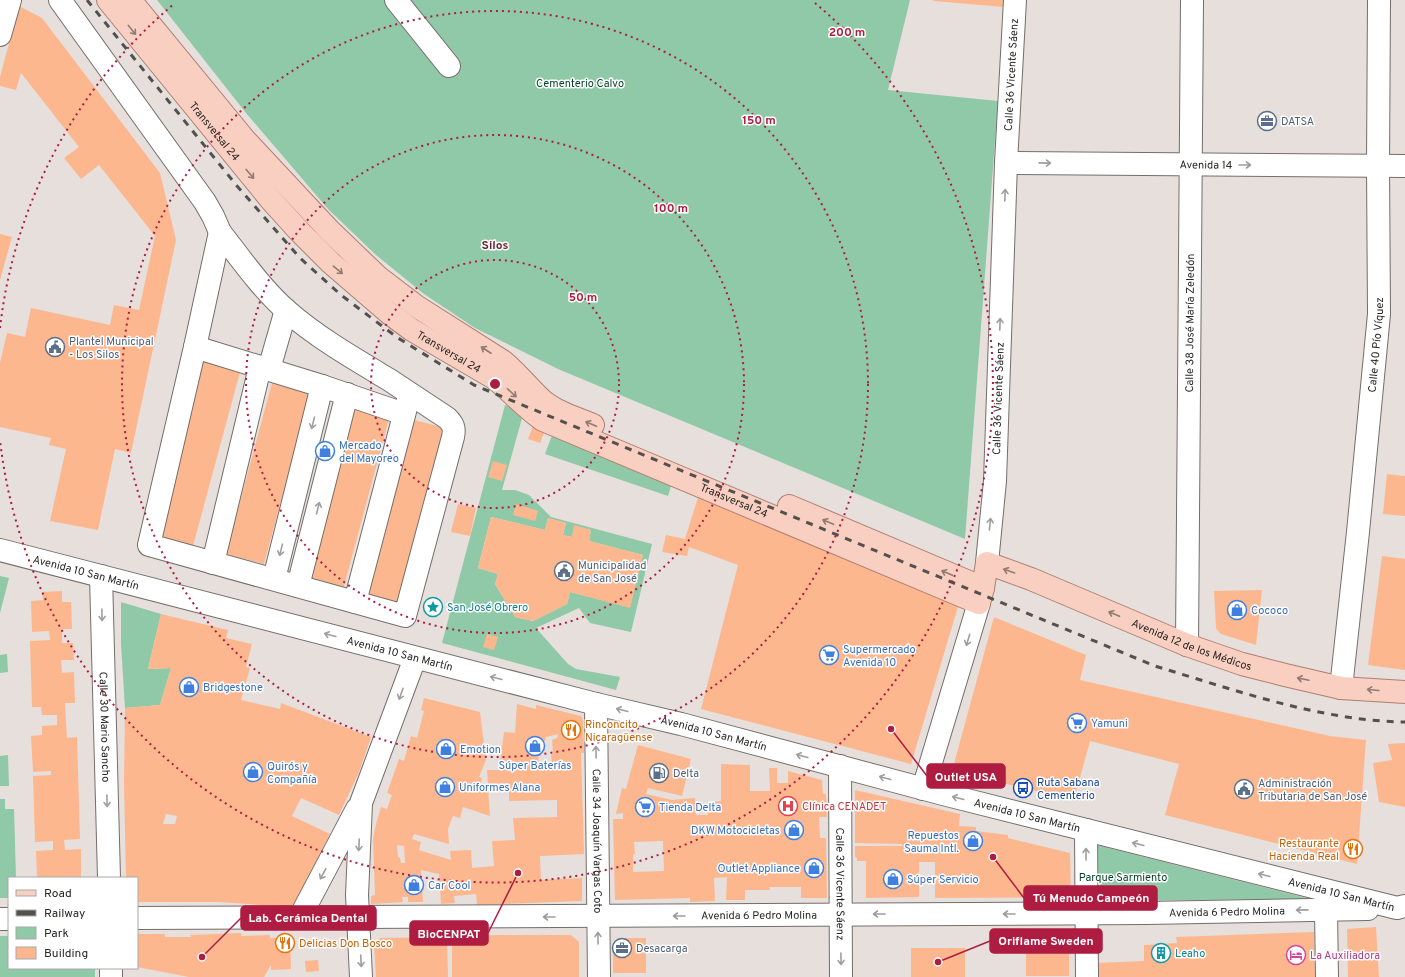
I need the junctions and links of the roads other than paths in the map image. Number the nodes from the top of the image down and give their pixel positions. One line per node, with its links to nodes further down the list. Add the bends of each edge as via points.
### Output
1 (10, 0): 9 (street)
2 (60, 0): 16 (street, via 205,202)
3 (108, 0): 11 (main road, Transversal 24, one-way to 11)
4 (130, 0): 11 (main road, Transversal 24)
5 (396, 0): 10 (street)
6 (1015, 0): 12 (street, Calle 36 Vicente Sáenz)
7 (1192, 0): 13 (street, Calle 38 José María Zeledón)
8 (1379, 0): 14 (street, Calle 40 Pío Víquez)
9 (0, 35)
10 (449, 66)
11 (238, 146): 30 (main road, Transversal 24, via 295,227 330,263 412,330 494,378 543,420)
12 (1006, 163): 13 (street, Avenida 14, one-way to 13); 26 (street, Calle 36 Vicente Sáenz, one-way to 12, via 995,481)
13 (1191, 165): 14 (street, Avenida 14, one-way to 14); 32 (street, Calle 38 José María Zeledón)
14 (1378, 166): 15 (street, Avenida 14); 34 (street, Calle 40 Pío Víquez, via 1379,314)
15 (1405, 166)
16 (220, 232): 17 (street, via 266,290); 18 (street)
17 (286, 310): 19 (street); 20 (street, via 339,350)
18 (195, 347): 19 (street); 25 (street, via 149,545)
19 (265, 368): 21 (street); 25 (street)
20 (378, 373): 22 (street); 23 (street)
21 (322, 386): 22 (street); 28 (street, one-way to 28)
22 (354, 396): 23 (street); 29 (street, one-way to 22)
23 (407, 404): 31 (street); 31 (street, via 447,418 452,423 453,437 405,616)
24 (0, 550): 27 (street, Avenida 10 San Martín)
25 (214, 563): 28 (street)
26 (987, 563): 30 (main road, Calle 36 Vicente Sáenz); 32 (main road, Avenida 12 de los Médicos, one-way to 26)
27 (101, 576): 33 (street, Avenida 10 San Martín, one-way to 27); 41 (street, Calle 30 Mario Sancho, one-way to 41)
28 (274, 579): 29 (street)
29 (298, 586): 31 (street)
30 (981, 595): 38 (street, Calle 36 Vicente Sáenz, one-way to 38)
31 (355, 602)
32 (1187, 645): 34 (main road, Avenida 12 de los Médicos, one-way to 32, via 1242,664)
33 (415, 658): 36 (street, Avenida 10 San Martín, one-way to 33); 39 (street, one-way to 39)
34 (1341, 688): 35 (main road, Avenida 12 de los Médicos, one-way to 34)
35 (1405, 692)
36 (596, 704): 37 (street, Avenida 10 San Martín, one-way to 36); 47 (street, Calle 34 Joaquín Vargas Coto, one-way to 36)
37 (840, 766): 38 (street, Avenida 10 San Martín, one-way to 37); 45 (street, Calle 36 Vicente Sáenz)
38 (923, 789): 40 (street, Avenida 10 San Martín, one-way to 38)
39 (361, 803): 46 (street, one-way to 46); 49 (street, one-way to 49)
40 (1086, 830): 42 (street, Avenida 10 San Martín, one-way to 40); 44 (street, one-way to 40)
41 (109, 877)
42 (1402, 908): 43 (street, Avenida 6 Pedro Molina)
43 (1326, 910): 44 (street, Avenida 6 Pedro Molina, one-way to 44); 54 (street)
44 (1086, 913): 45 (street, Avenida 6 Pedro Molina, one-way to 45); 53 (street)
45 (840, 915): 47 (street, Avenida 6 Pedro Molina, one-way to 47); 52 (street, Calle 36 Vicente Sáenz, one-way to 52)
46 (300, 917): 48 (street, Avenida 6 Pedro Molina); 49 (street, Avenida 6 Pedro Molina)
47 (598, 917): 49 (street, Avenida 6 Pedro Molina, one-way to 49); 51 (street, Calle 34 Joaquín Vargas Coto, one-way to 47)
48 (138, 918)
49 (358, 918): 50 (street, one-way to 50)
50 (362, 977)
51 (599, 977)
52 (841, 977)
53 (1087, 977)
54 (1327, 977)

